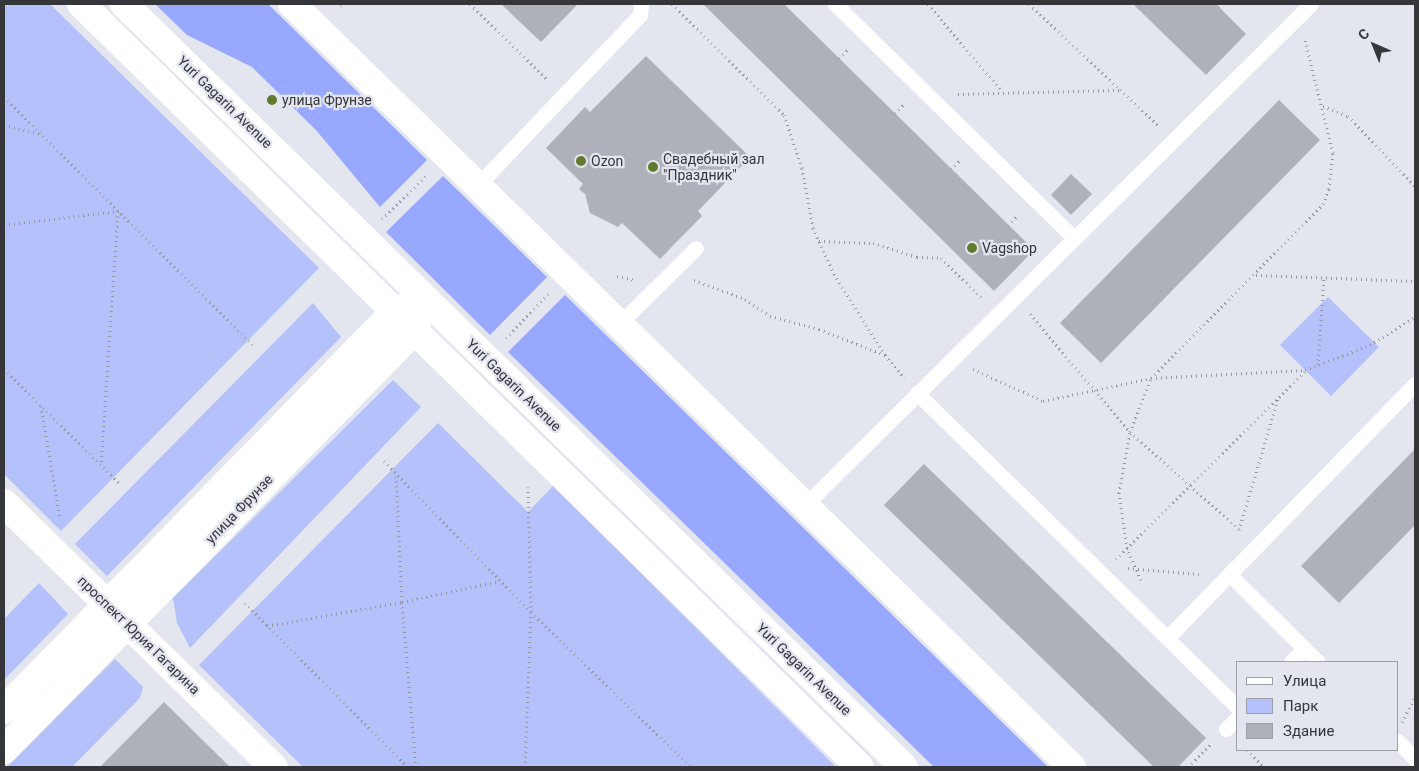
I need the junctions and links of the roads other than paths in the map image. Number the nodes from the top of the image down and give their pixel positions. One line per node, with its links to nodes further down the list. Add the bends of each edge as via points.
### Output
1 (81, 4): 11 (street)
2 (124, 4): 10 (street, Yuri Gagarin Avenue)
3 (292, 4): 7 (street)
4 (641, 4): 7 (lane, via 640,15)
5 (835, 4): 8 (lane)
6 (1304, 6): 8 (lane)
7 (476, 186): 12 (street)
8 (1074, 237): 15 (lane)
9 (696, 248): 12 (lane)
10 (426, 298): 11 (street, улица Фрунзе); 13 (street, улица Фрунзе); 34 (street, Yuri Gagarin Avenue)
11 (394, 312): 13 (street); 19 (street, улица Фрунзе)
12 (619, 324): 17 (street)
13 (414, 331): 20 (street, улица Фрунзе); 33 (street)
14 (1415, 384): 18 (lane)
15 (917, 393): 17 (lane); 21 (lane, via 1104,570)
16 (4, 503): 19 (street, проспект Юрия Гагарина)
17 (804, 506): 35 (street)
18 (1229, 574): 21 (lane); 22 (lane)
19 (107, 605): 20 (street, проспект Юрия Гагарина); 26 (street, улица Фрунзе)
20 (127, 624): 30 (street, улица Фрунзе); 32 (street, проспект Юрия Гагарина)
21 (1166, 638): 25 (lane)
22 (1304, 649): 23 (lane); 24 (lane)
23 (1292, 661)
24 (1317, 661)
25 (1236, 706)
26 (4, 710)
27 (1236, 719): 28 (lane)
28 (1226, 729)
29 (1399, 742): 31 (lane)
30 (4, 750)
31 (1415, 758)
32 (274, 767)
33 (860, 767)
34 (904, 767)
35 (1072, 767)

